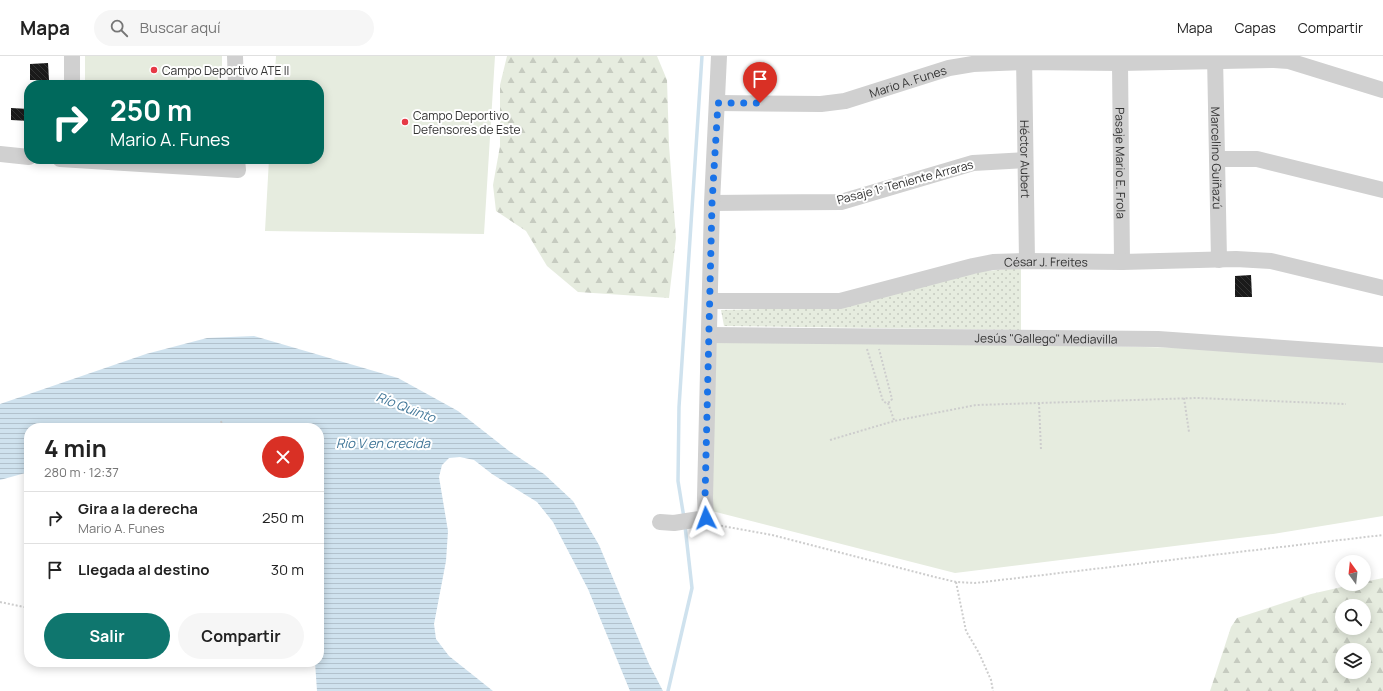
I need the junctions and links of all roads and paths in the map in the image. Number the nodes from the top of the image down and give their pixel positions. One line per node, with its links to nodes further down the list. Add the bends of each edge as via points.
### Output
1 (72, 56): 7 (street)
2 (235, 56): 8 (street)
3 (719, 56): 10 (street)
4 (1215, 58): 6 (street, Mario A. Funes); 9 (street, Mario A. Funes, via 1289,61); 13 (street, Marcelino Guiñazú)
5 (1024, 59): 6 (street, Mario A. Funes); 10 (street, Mario A. Funes, via 949,68 845,101 821,104); 14 (street, Héctor Aubert)
6 (1120, 64): 21 (street, Pasaje Mario E. Frola)
7 (72, 80)
8 (236, 80)
9 (1383, 90)
10 (718, 103): 18 (street)
11 (0, 154): 12 (street)
12 (24, 156)
13 (1217, 159): 17 (street, via 1257,159); 19 (street, Marcelino Guiñazú)
14 (1025, 160): 18 (street, Pasaje 1º Teniente Arraras, via 973,163 841,202); 20 (street, Héctor Aubert)
15 (209, 164): 16 (street)
16 (237, 165)
17 (1383, 190)
18 (712, 203): 23 (street)
19 (1219, 260): 21 (street, César J. Freites); 22 (street, César J. Freites, via 1270,261)
20 (1027, 261): 21 (street, César J. Freites); 23 (street, César J. Freites, via 993,262 973,266 840,301)
21 (1122, 262)
22 (1383, 288)
23 (710, 301): 24 (street)
24 (709, 335): 25 (street, Jesús "Gallego" Mediavilla); 35 (street, via 705,498)
25 (869, 336): 26 (street, Jesús "Gallego" Mediavilla, via 1158,339); 28 (path, via 892,399); 28 (path, via 883,401)
26 (1383, 355)
27 (1184, 398): 29 (path); 30 (path); 32 (path)
28 (888, 403): 31 (path)
29 (1039, 403): 31 (path, via 976,404); 34 (path)
30 (1346, 404)
31 (894, 421): 33 (path)
32 (1189, 432)
33 (830, 440)
34 (1041, 450)
35 (702, 519): 36 (street); 38 (path, via 714,525 772,535)
36 (667, 523)
37 (1383, 534): 38 (path, via 975,583)
38 (956, 582): 41 (path, via 966,631 979,653)
39 (0, 602): 40 (path)
40 (24, 607)
41 (994, 691)

